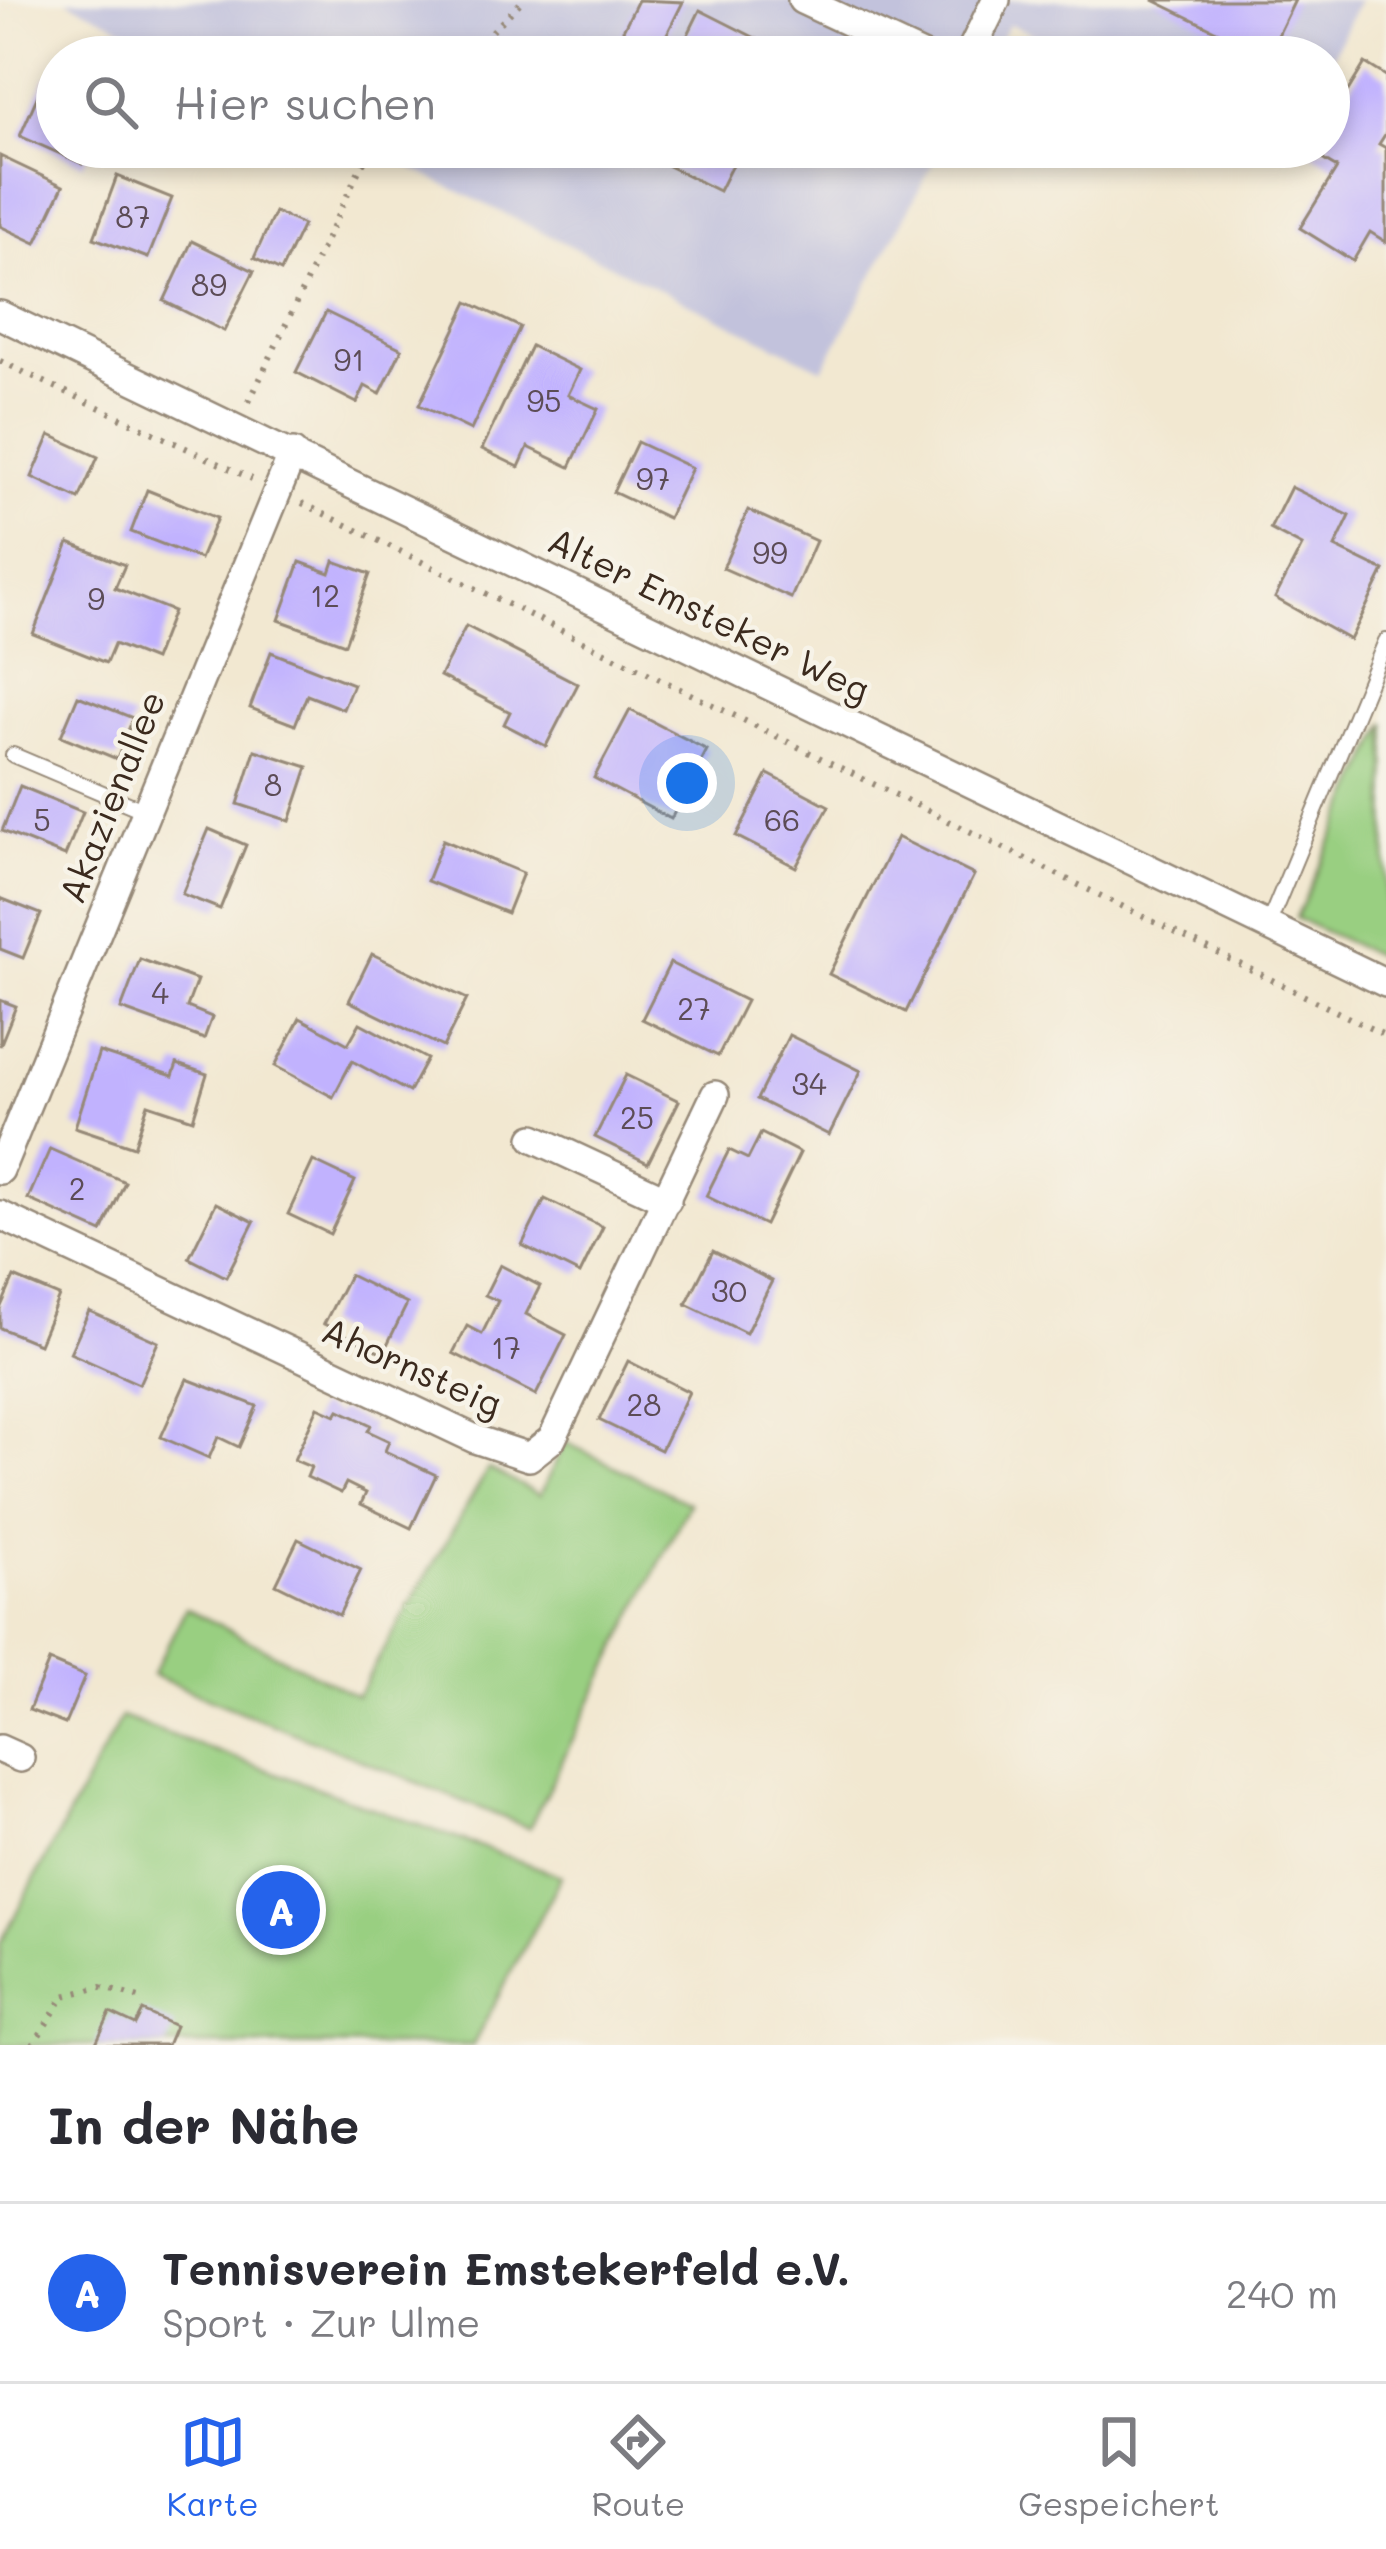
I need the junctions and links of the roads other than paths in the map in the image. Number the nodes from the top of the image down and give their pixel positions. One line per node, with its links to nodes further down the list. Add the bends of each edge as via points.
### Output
1 (802, 0): 3 (street)
2 (996, 0): 4 (street)
3 (879, 36)
4 (978, 36)
5 (0, 314): 6 (street, Alter Emsteker Weg)
6 (293, 453): 9 (street, Akazienallee); 10 (street, Alter Emsteker Weg)
7 (1386, 641): 10 (lane)
8 (13, 755): 9 (lane)
9 (145, 811): 14 (street, Akazienallee)
10 (1268, 925): 11 (street, Alter Emsteker Weg)
11 (1386, 983)
12 (715, 1095): 15 (street, Ahornsteig)
13 (534, 1138): 15 (street)
14 (0, 1170)
15 (667, 1200): 16 (street, Ahornsteig, via 551,1439 530,1457 475,1439)
16 (0, 1215)

